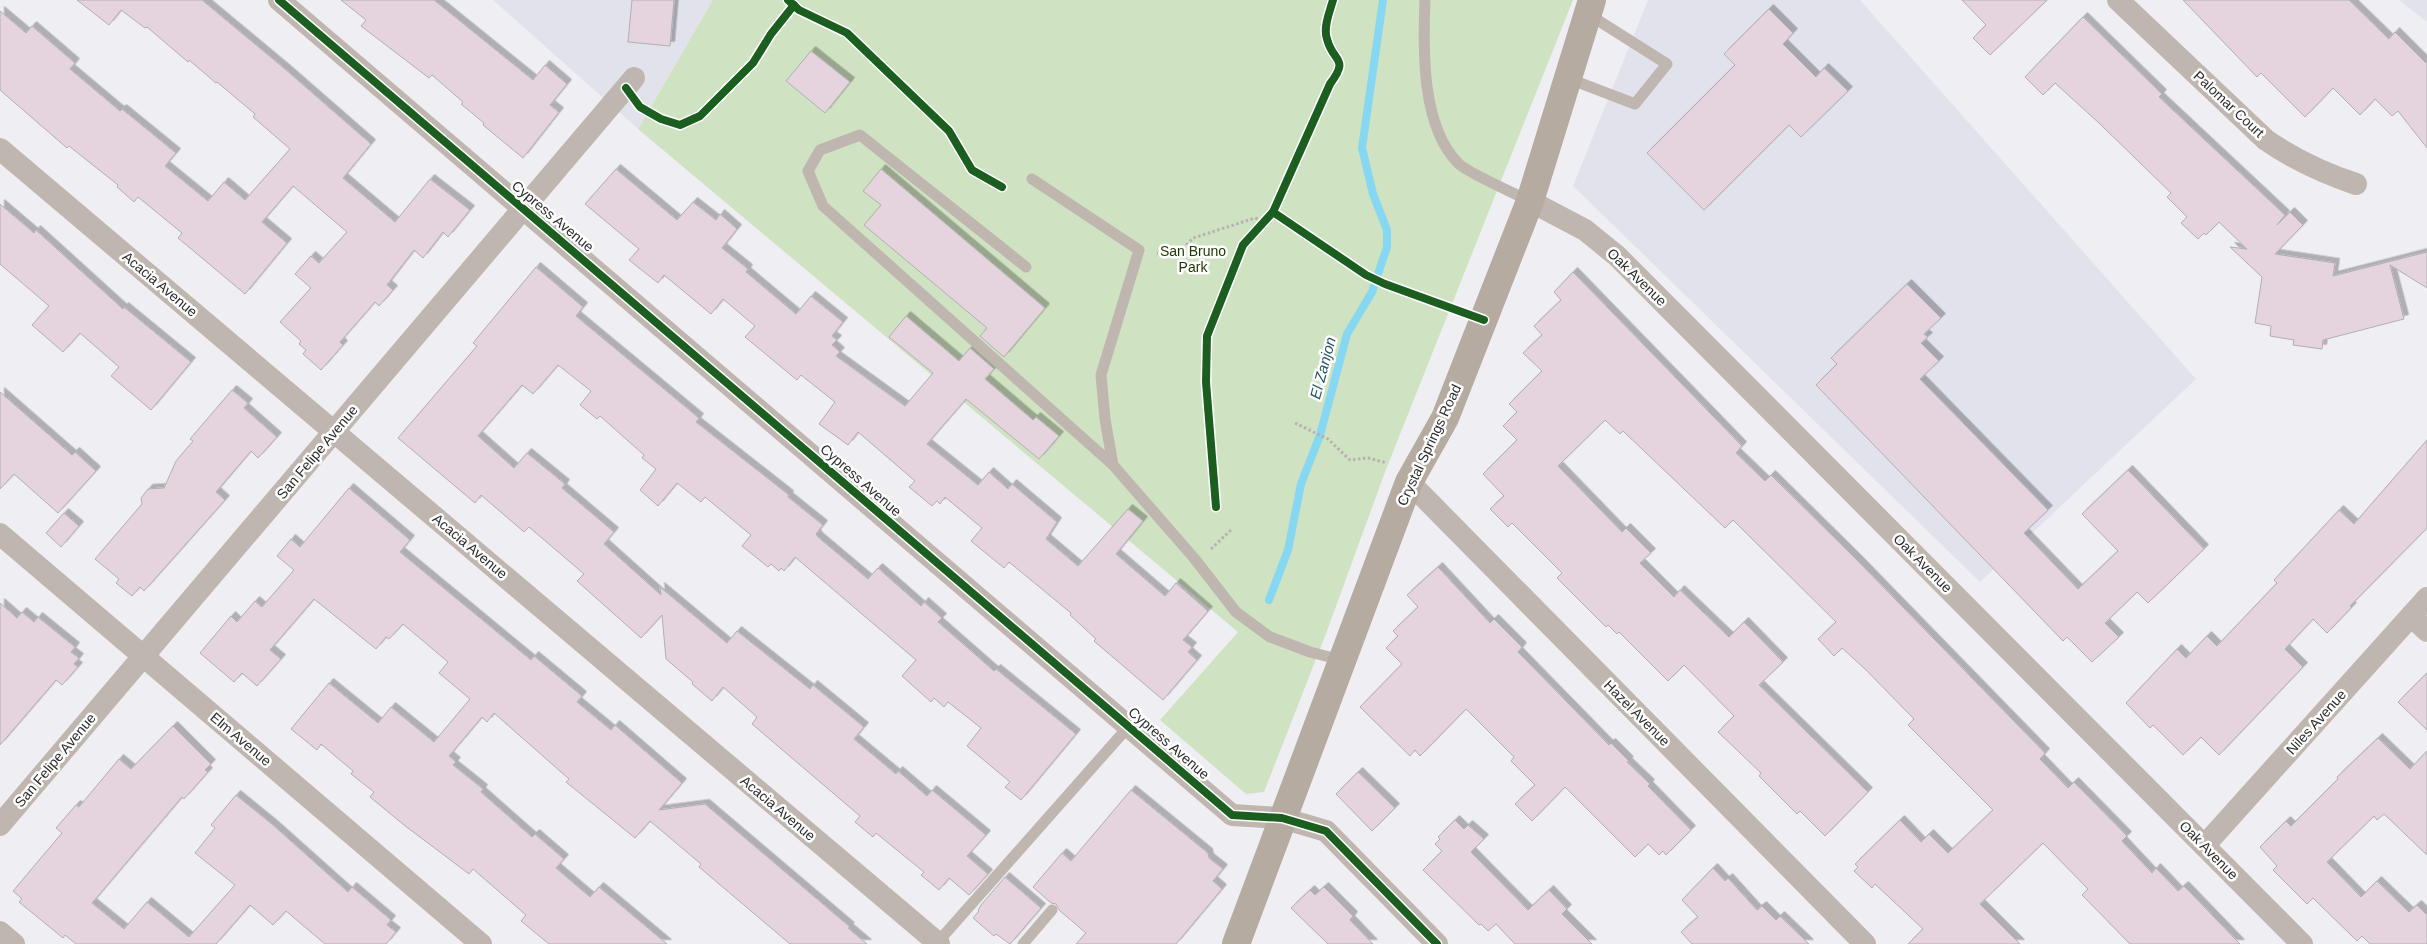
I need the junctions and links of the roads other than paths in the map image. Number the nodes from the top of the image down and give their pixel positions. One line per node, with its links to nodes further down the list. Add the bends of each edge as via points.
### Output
1 (279, 0): 11 (street, Cypress Avenue)
2 (1425, 0): 10 (lane, via 1423,47 1427,88 1437,127 1448,150 1460,165)
3 (2118, 0): 9 (street, Palomar Court, via 2266,140 2294,159)
4 (1590, 6): 6 (main road, Crystal Springs Road); 6 (lane, via 1667,64 1635,104)
5 (634, 78): 11 (street, San Felipe Avenue)
6 (1567, 78): 10 (main road, Crystal Springs Road)
7 (0, 149): 13 (street, Acacia Avenue)
8 (1032, 179): 14 (lane, via 1139,250 1101,375)
9 (2356, 184)
10 (1530, 201): 15 (main road, Crystal Springs Road, via 1445,418); 24 (street, Oak Avenue, via 1585,230 1618,256)
11 (524, 208): 13 (street, San Felipe Avenue); 21 (street, Cypress Avenue)
12 (1026, 267): 14 (lane, via 860,135 820,150 808,171 823,206)
13 (334, 431): 19 (street, San Felipe Avenue); 27 (street, Acacia Avenue)
14 (1113, 465): 20 (lane, via 1236,612 1270,637)
15 (1412, 477): 20 (main road, Crystal Springs Road); 33 (street, Hazel Avenue)
16 (0, 534): 19 (street, Elm Avenue)
17 (2427, 598): 18 (street, Niles Avenue)
18 (2419, 624): 24 (street, Niles Avenue)
19 (144, 656): 23 (street, San Felipe Avenue); 29 (street, Elm Avenue)
20 (1341, 660): 22 (main road, Crystal Springs Road)
21 (1129, 726): 22 (street, Cypress Avenue, via 1232,815); 27 (lane)
22 (1282, 818): 31 (main road, Crystal Springs Road); 32 (street, Cypress Avenue, via 1326,831)
23 (0, 825)
24 (2205, 845): 34 (street, Oak Avenue)
25 (1052, 910): 30 (lane)
26 (0, 932): 28 (street)
27 (938, 943)
28 (14, 944)
29 (481, 944)
30 (1023, 944)
31 (1236, 944)
32 (1437, 944)
33 (1865, 944)
34 (2302, 944)

